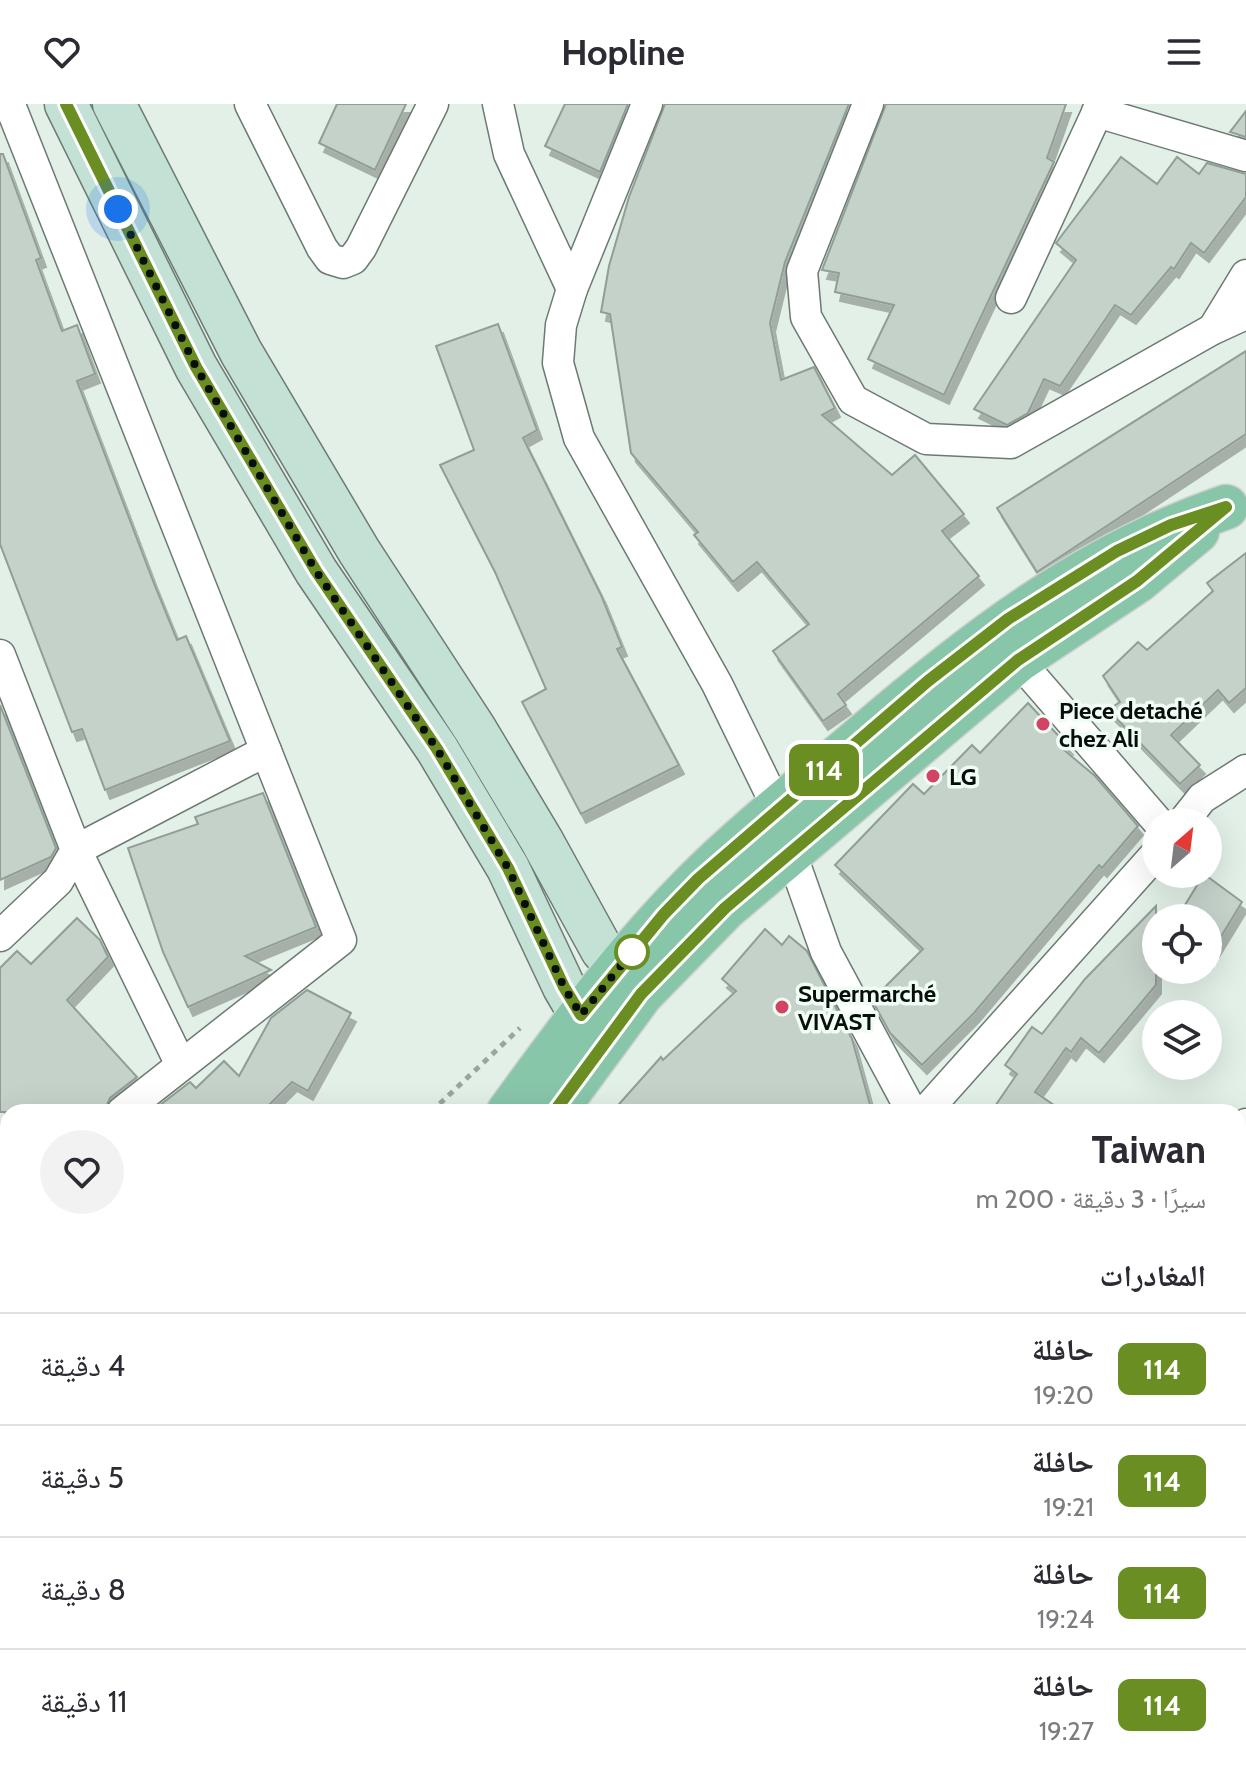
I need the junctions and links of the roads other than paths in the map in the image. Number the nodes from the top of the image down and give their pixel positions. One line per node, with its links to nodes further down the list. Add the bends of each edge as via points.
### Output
1 (66, 104): 29 (main road, via 196,367 316,571 437,749 500,855)
2 (114, 104): 28 (main road, via 241,352 359,551 475,729 602,950)
3 (250, 104): 4 (street, via 322,248 330,259 343,263 361,248)
4 (433, 104)
5 (498, 104): 12 (street, via 509,154)
6 (647, 104): 12 (street)
7 (868, 104): 15 (street, via 802,271 806,317 853,400 926,439 1011,443)
8 (1099, 108): 10 (street); 13 (street)
9 (13, 110): 19 (street)
10 (1246, 156)
11 (1246, 275): 15 (street)
12 (572, 289): 23 (street, via 561,325 558,363 579,438 717,684)
13 (1011, 298)
14 (1246, 314): 15 (street)
15 (1213, 329)
16 (1236, 500): 18 (main road, via 1137,581); 23 (main road, via 1117,551 1008,619)
17 (0, 655): 24 (street)
18 (1018, 660): 21 (street); 25 (main road)
19 (266, 751): 24 (street); 30 (street, via 341,940)
20 (1246, 770): 22 (street)
21 (1146, 808)
22 (1194, 808)
23 (778, 809): 28 (main road, via 698,879)
24 (76, 850): 27 (street, via 58,881); 30 (street)
25 (791, 853): 28 (main road); 34 (street, via 826,952)
26 (1142, 870): 35 (street)
27 (0, 936)
28 (629, 981): 29 (main road)
29 (590, 1031): 32 (main road); 33 (main road)
30 (180, 1063): 31 (street)
31 (131, 1104)
32 (517, 1104)
33 (558, 1104)
34 (908, 1104)
35 (932, 1104)

